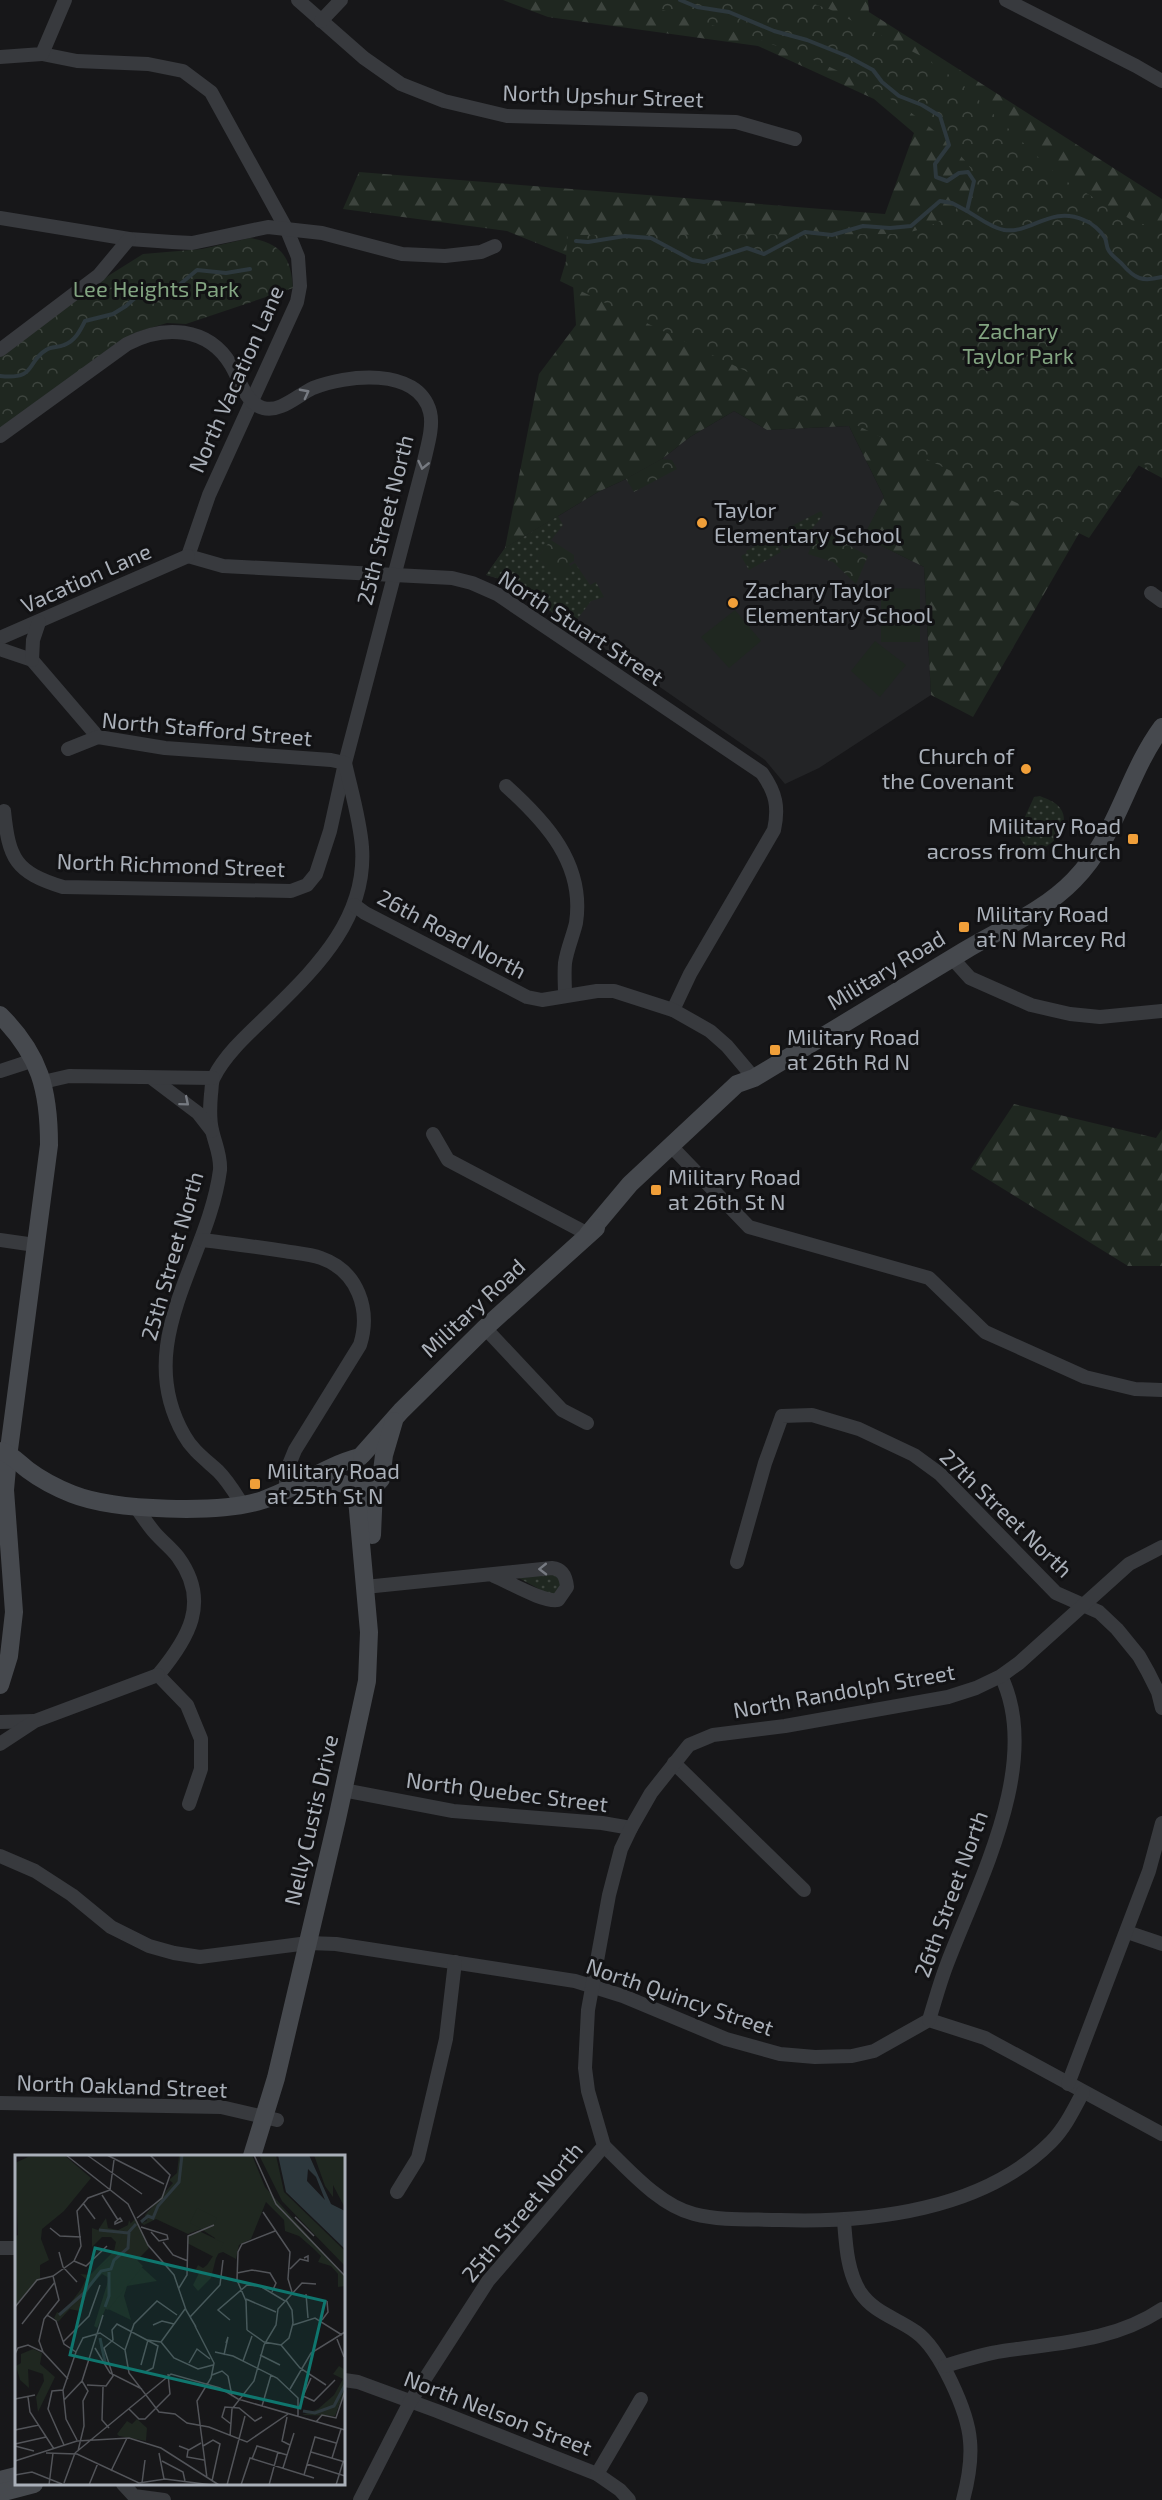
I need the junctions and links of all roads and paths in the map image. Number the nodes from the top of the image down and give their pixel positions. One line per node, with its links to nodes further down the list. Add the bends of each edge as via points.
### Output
1 (65, 0): 6 (street)
2 (298, 0): 5 (street, North Upshur Street)
3 (341, 0): 5 (street)
4 (1006, 0): 8 (street)
5 (321, 21): 9 (street, North Upshur Street, via 401,84 444,101 507,116 736,122)
6 (42, 54): 7 (street, North Vacation Lane); 11 (street, North Vacation Lane, via 183,71 212,92)
7 (0, 57)
8 (1162, 81)
9 (795, 139)
10 (0, 218): 12 (street)
11 (287, 230): 12 (street, via 268,227 192,243); 13 (street, via 322,233 402,254 445,256 481,252); 15 (street, North Vacation Lane, via 298,257 300,286)
12 (129, 240): 14 (street, via 99,275)
13 (495, 246)
14 (0, 350)
15 (252, 403): 16 (street, via 221,350 195,334 156,332 127,344); 17 (street, North Vacation Lane, via 209,495); 18 (street, 25th Street North, one-way to 18, via 263,409 274,408 312,389 357,377 395,380 418,392 430,411 430,430)
16 (0, 436)
17 (188, 556): 18 (street, North Stuart Street, via 223,566); 19 (street, Vacation Lane)
18 (393, 576): 26 (street, 25th Street North); 33 (street, North Stuart Street, via 452,578 497,594 762,773 776,797 774,830)
19 (39, 621): 20 (street, Vacation Lane); 22 (street)
20 (0, 638)
21 (0, 649): 22 (street)
22 (32, 660): 24 (street)
23 (1162, 727): 31 (main road, Military Road, via 1151,742 1113,826 1074,880 1037,911)
24 (98, 737): 25 (street, North Stafford Street); 26 (street, North Stafford Street, via 165,748)
25 (68, 749)
26 (345, 763): 29 (street, 25th Street North); 30 (street, 25th Street North, via 362,847)
27 (506, 786): 32 (street, via 543,821 571,866 577,893 576,922 565,963)
28 (4, 811): 29 (street, North Richmond Street, via 7,842 13,857 38,879 63,887 291,891 307,885 316,874)
29 (335, 815)
30 (354, 905): 32 (street, 26th Road North, via 513,992 542,1000); 38 (street, 25th Street North, via 338,938 315,969 226,1059)
31 (952, 958): 34 (street, via 970,978 1031,1005 1100,1017); 39 (main road, Military Road)
32 (565, 995): 33 (street, 26th Road North, via 614,992)
33 (673, 1010): 39 (street, 26th Road North, via 710,1031)
34 (1162, 1011)
35 (0, 1015): 36 (main road, via 24,1041)
36 (34, 1060): 37 (street); 41 (main road)
37 (0, 1071)
38 (213, 1078): 40 (street); 42 (street, 25th Street North, via 209,1112)
39 (754, 1078): 44 (main road, Military Road, via 737,1084)
40 (153, 1079): 41 (street, via 69,1076); 42 (street, one-way to 42, via 198,1113)
41 (43, 1082): 48 (main road, via 48,1145)
42 (212, 1131): 47 (street, 25th Street North, via 220,1170)
43 (433, 1134): 45 (street, via 448,1160)
44 (674, 1150): 45 (main road, Military Road, via 630,1184); 51 (street, via 749,1227 929,1278 985,1332 1085,1377 1135,1389)
45 (588, 1234): 49 (main road, Military Road)
46 (0, 1240): 48 (street)
47 (201, 1240): 60 (street, via 321,1258 343,1271 361,1298 365,1312 360,1345 295,1450 286,1472); 61 (street, 25th Street North, via 169,1329 165,1376 169,1400 185,1437)
48 (36, 1245): 50 (main road)
49 (485, 1328): 53 (main road, Military Road); 54 (street, via 562,1410)
50 (20, 1368): 52 (main road); 55 (main road)
51 (1162, 1390)
52 (0, 1412)
53 (394, 1419): 56 (main road, Military Road); 57 (main road)
54 (587, 1423)
55 (4, 1452): 62 (main road, via 72,1494); 70 (main road, via 14,1612 9,1656)
56 (361, 1456): 57 (main road, via 370,1454); 58 (main road); 59 (main road, via 354,1471)
57 (382, 1466): 59 (main road, via 381,1479)
58 (307, 1480): 59 (main road); 60 (main road)
59 (362, 1488): 66 (main road, Nelly Custis Drive, via 371,1521)
60 (286, 1491): 61 (main road)
61 (242, 1504): 62 (main road)
62 (136, 1507): 68 (street, via 179,1558 191,1583 195,1606 188,1635)
63 (1162, 1547): 67 (street, North Randolph Street, via 1129,1564)
64 (737, 1562): 67 (street, 27th Street North, via 782,1416 812,1415 859,1429 914,1455 946,1480 1056,1593)
65 (494, 1576): 65 (street, one-way to 65, via 551,1601 558,1600 567,1587 566,1577 556,1569 516,1570); 66 (street)
66 (370, 1586): 76 (main road, Nelly Custis Drive, via 379,1639)
67 (1085, 1605): 69 (street, North Randolph Street); 71 (street, 27th Street North, via 1106,1618 1138,1656 1158,1692)
68 (158, 1675): 72 (street); 77 (street, via 187,1706 201,1739 201,1769)
69 (1001, 1676): 75 (street, North Randolph Street, via 948,1696 707,1736 689,1745); 87 (street, 26th Street North, via 1014,1724 1012,1777 999,1833 947,1963)
70 (0, 1685)
71 (1162, 1708)
72 (35, 1721): 73 (street); 74 (street)
73 (0, 1722)
74 (0, 1744)
75 (674, 1763): 79 (street, 25th Street North); 81 (street)
76 (349, 1792): 79 (street, North Quebec Street, via 453,1811); 83 (main road, Nelly Custis Drive)
77 (189, 1804)
78 (1162, 1824): 82 (street)
79 (631, 1828): 86 (street, 25th Street North, via 612,1884)
80 (0, 1856): 83 (street, North Quincy Street, via 35,1871 111,1927 149,1946 200,1957)
81 (804, 1890)
82 (1127, 1932): 84 (street); 88 (street)
83 (314, 1943): 85 (street, North Quincy Street); 91 (main road, Nelly Custis Drive)
84 (1162, 1944)
85 (455, 1962): 86 (street, North Quincy Street); 96 (street, via 446,2039 418,2158)
86 (591, 1985): 87 (street, North Quincy Street, via 743,2045 802,2056 839,2057 874,2051); 93 (street, 25th Street North, via 585,2068)
87 (929, 2020): 88 (street, via 985,2038)
88 (1068, 2084): 89 (street)
89 (1083, 2092): 92 (street); 97 (street, via 1053,2141 996,2183 952,2200)
90 (0, 2103): 91 (street, North Oakland Street, via 221,2107)
91 (271, 2119): 94 (main road, Nelly Custis Drive); 95 (main road, Nelly Custis Drive)
92 (1162, 2134)
93 (604, 2146): 97 (street, via 646,2187 692,2214); 102 (street, 25th Street North, via 488,2281)
94 (253, 2155)
95 (265, 2155)
96 (397, 2192)
97 (844, 2221): 99 (street, via 848,2261 860,2292 883,2314 931,2345)
98 (1162, 2309): 99 (street, via 1088,2339 1002,2351)
99 (945, 2366): 113 (street, via 970,2438 971,2464)
100 (345, 2380): 102 (street, North Nelson Street)
101 (641, 2399): 103 (street)
102 (410, 2402): 103 (street, North Nelson Street); 111 (street, 25th Street North)
103 (597, 2474): 112 (street, North Nelson Street)
104 (15, 2476): 105 (main road)
105 (0, 2480)
106 (30, 2485): 108 (main road)
107 (124, 2485): 109 (street)
108 (0, 2493)
109 (133, 2498): 110 (street)
110 (164, 2500)
111 (360, 2500)
112 (629, 2500)
113 (963, 2500)

